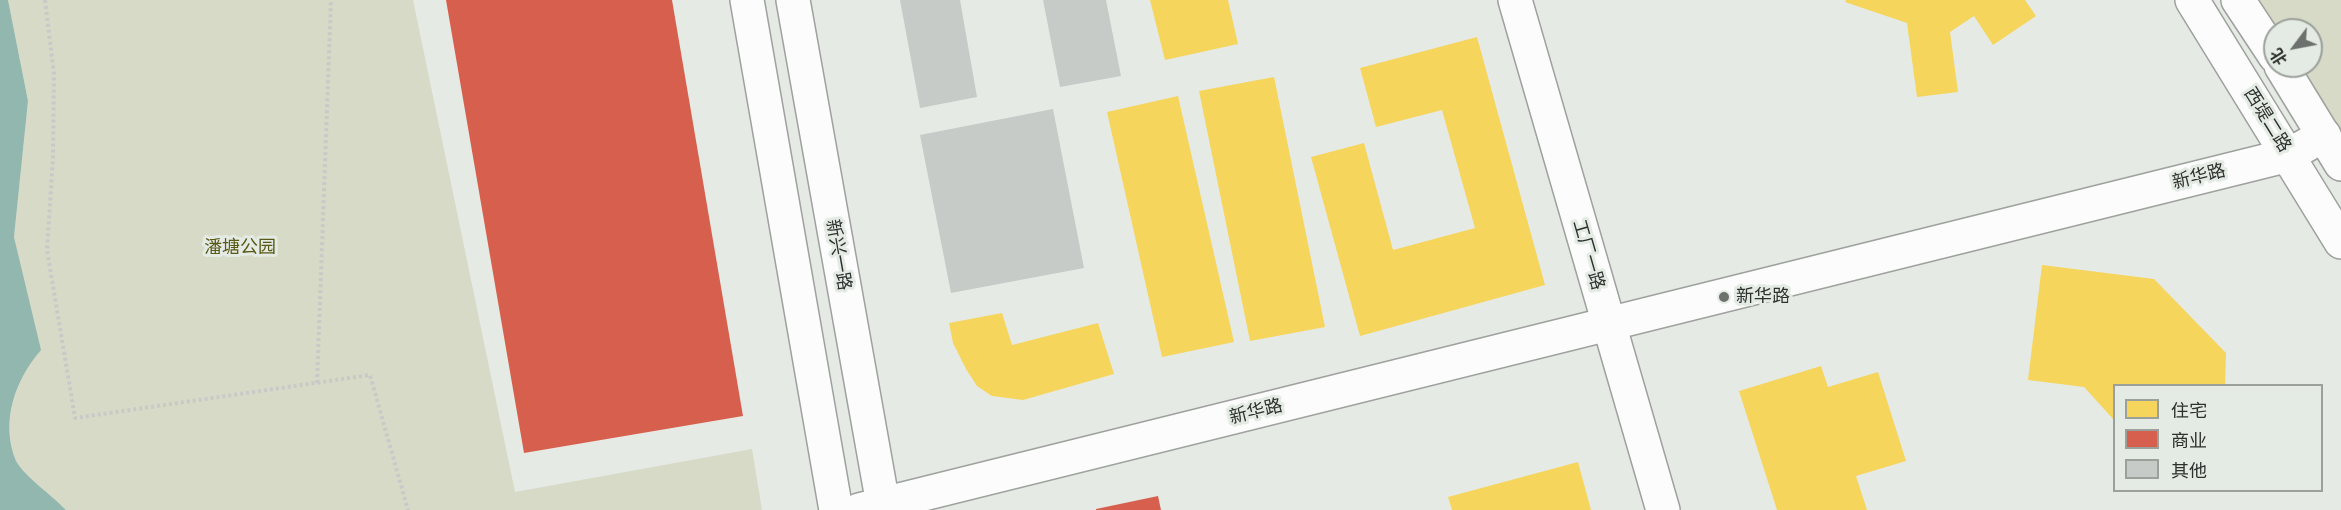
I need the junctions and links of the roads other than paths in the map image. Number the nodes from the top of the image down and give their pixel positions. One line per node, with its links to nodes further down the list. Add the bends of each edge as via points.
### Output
1 (747, 0): 14 (street)
2 (793, 0): 13 (street, 新兴一路)
3 (1515, 0): 12 (street, 工厂一路)
4 (2192, 0): 9 (street, 西堤二路)
5 (2238, 0): 6 (street)
6 (2263, 38)
7 (2289, 78): 8 (street)
8 (2324, 135): 9 (street, 新华路); 10 (street)
9 (2289, 155): 11 (street, 西堤二路); 12 (street, 新华路)
10 (2341, 164)
11 (2341, 242)
12 (1608, 326): 13 (street, 新华路); 15 (street, 工厂一路)
13 (875, 508)
14 (836, 510)
15 (1663, 510)

